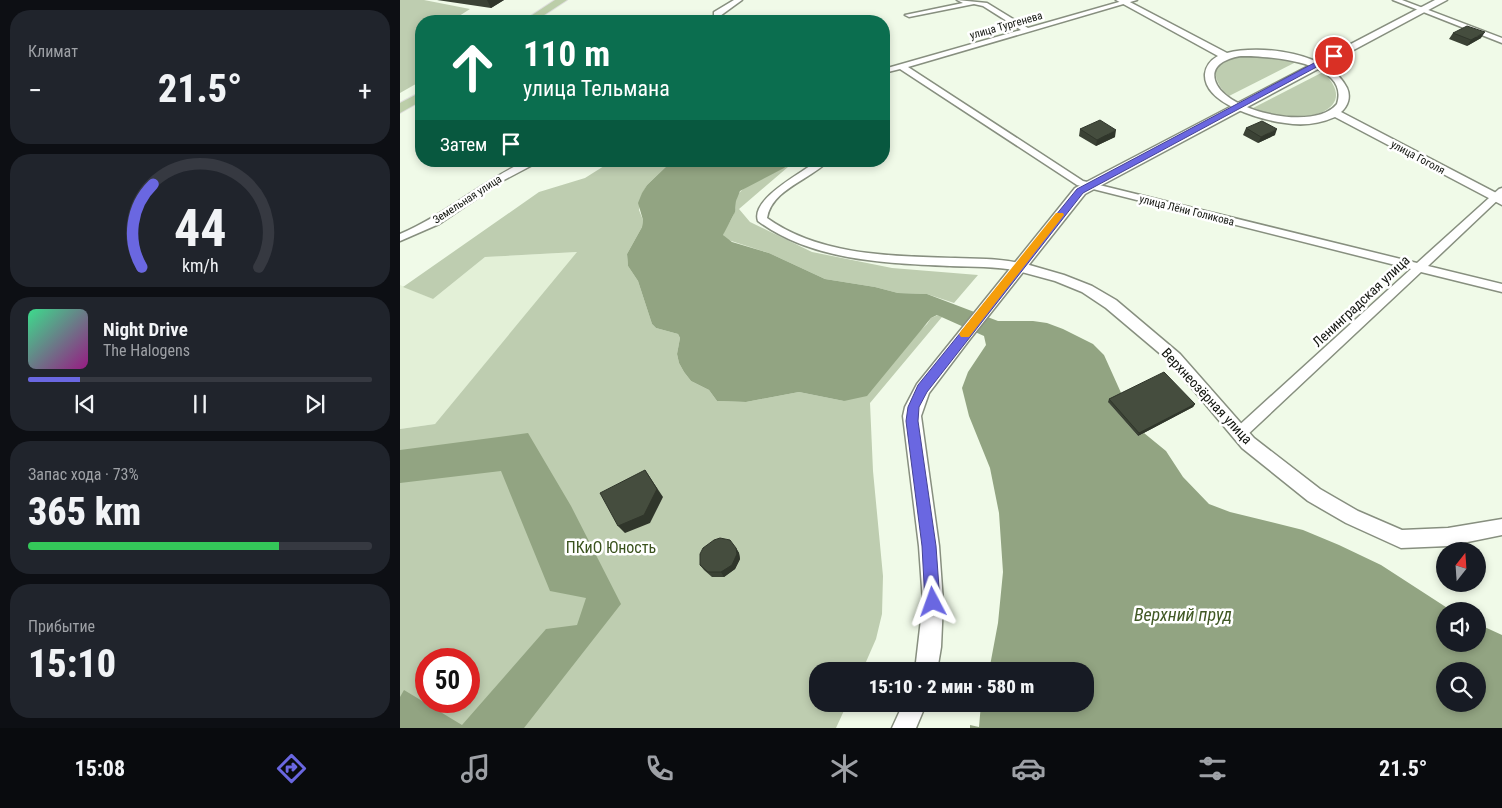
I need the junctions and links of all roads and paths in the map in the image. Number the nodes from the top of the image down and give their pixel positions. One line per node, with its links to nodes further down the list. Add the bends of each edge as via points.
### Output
1 (562, 0): 11 (main road)
2 (571, 0): 12 (main road)
3 (739, 0): 10 (street)
4 (960, 0): 8 (street)
5 (1396, 0): 9 (street)
6 (1442, 0): 9 (main road)
7 (1127, 1): 14 (street, улица Тургенева); 16 (street)
8 (973, 2): 13 (street); 14 (street, via 985,4)
9 (1422, 10): 15 (street); 17 (main road)
10 (717, 14)
11 (538, 15)
12 (547, 15)
13 (909, 15)
14 (1028, 30): 18 (street, улица Тургенева)
15 (1502, 41)
16 (1225, 56): 17 (street, via 1267,53); 23 (street, via 1214,64 1210,80 1222,96)
17 (1316, 65): 23 (main road); 25 (street, via 1332,74 1342,88 1343,104)
18 (901, 66): 19 (street, улица Тургенева); 28 (street, улица Лёни Голикова, via 1066,175)
19 (890, 69)
20 (415, 92): 22 (main road)
21 (415, 100): 24 (main road)
22 (400, 101)
23 (1239, 106): 25 (street, via 1260,115 1298,121 1319,119); 28 (main road)
24 (400, 109)
25 (1334, 113): 29 (street, улица Гоголя)
26 (521, 167): 30 (street, Земельная улица, via 419,230)
27 (815, 167): 31 (street, Верхнеозёрная улица, via 771,199 762,213 762,219 770,227 824,248 889,257)
28 (1089, 186): 31 (main road, via 1072,199); 32 (street, улица Лёни Голикова)
29 (1500, 196): 32 (street, Ленинградская улица)
30 (400, 238)
31 (1019, 266): 34 (street, Верхнеозёрная улица, via 1086,289 1111,304 1175,358); 36 (main road, via 923,389 914,407 915,449 929,546 933,602)
32 (1419, 267): 33 (street, улица Лёни Голикова); 34 (street, Ленинградская улица)
33 (1502, 288)
34 (1240, 433): 35 (street, Верхнеозёрная улица, via 1269,461 1314,495 1401,539 1448,537)
35 (1502, 528)
36 (928, 662)
37 (911, 712): 38 (main road)
38 (904, 728)

